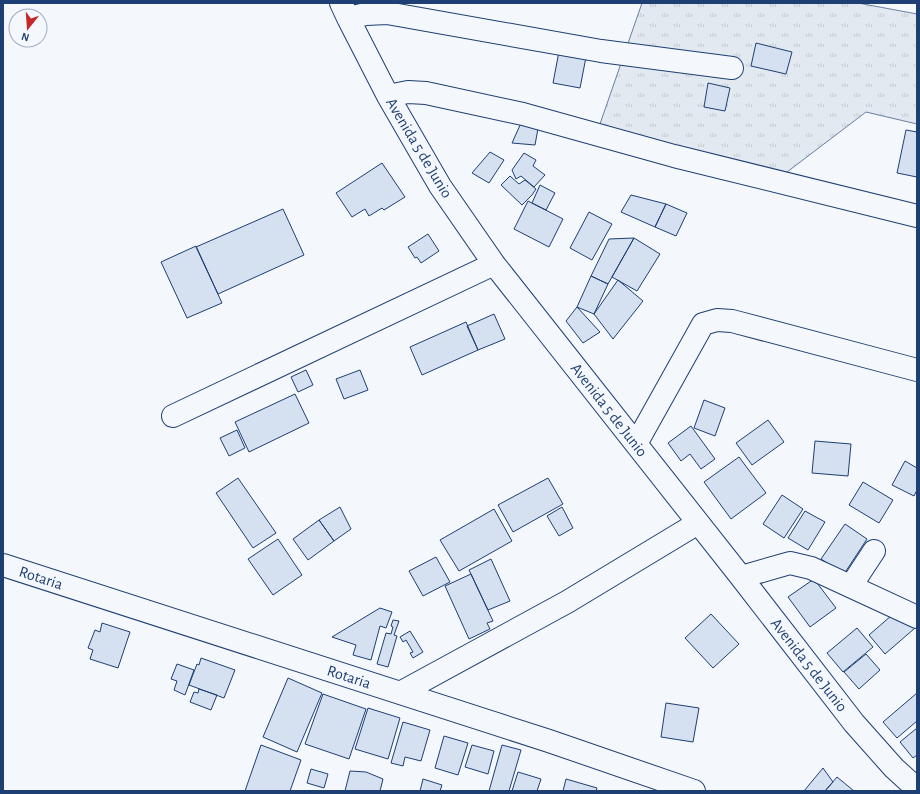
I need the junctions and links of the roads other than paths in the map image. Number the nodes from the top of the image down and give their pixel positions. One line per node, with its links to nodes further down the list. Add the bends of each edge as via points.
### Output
1 (345, 11): 2 (street, via 366,14 387,12 601,51); 3 (street, Avenida 5 de Junio)
2 (732, 68)
3 (388, 96): 4 (street, via 408,92 426,93 523,114 674,156); 5 (street, Avenida 5 de Junio, via 440,186)
4 (917, 216)
5 (494, 264): 7 (street); 8 (street, Avenida 5 de Junio)
6 (917, 370): 8 (street, via 732,321 717,320 703,324)
7 (173, 416)
8 (636, 444): 9 (street, Avenida 5 de Junio)
9 (698, 523): 12 (street, Avenida 5 de Junio); 15 (street, via 567,602)
10 (874, 551): 13 (street)
11 (3, 565): 15 (street, Rotaria)
12 (741, 577): 13 (street, via 790,562 811,568); 16 (street, Avenida 5 de Junio, via 854,723 894,768)
13 (851, 586): 14 (street)
14 (917, 617)
15 (400, 693): 17 (street, Rotaria)
16 (917, 789)
17 (694, 791)

